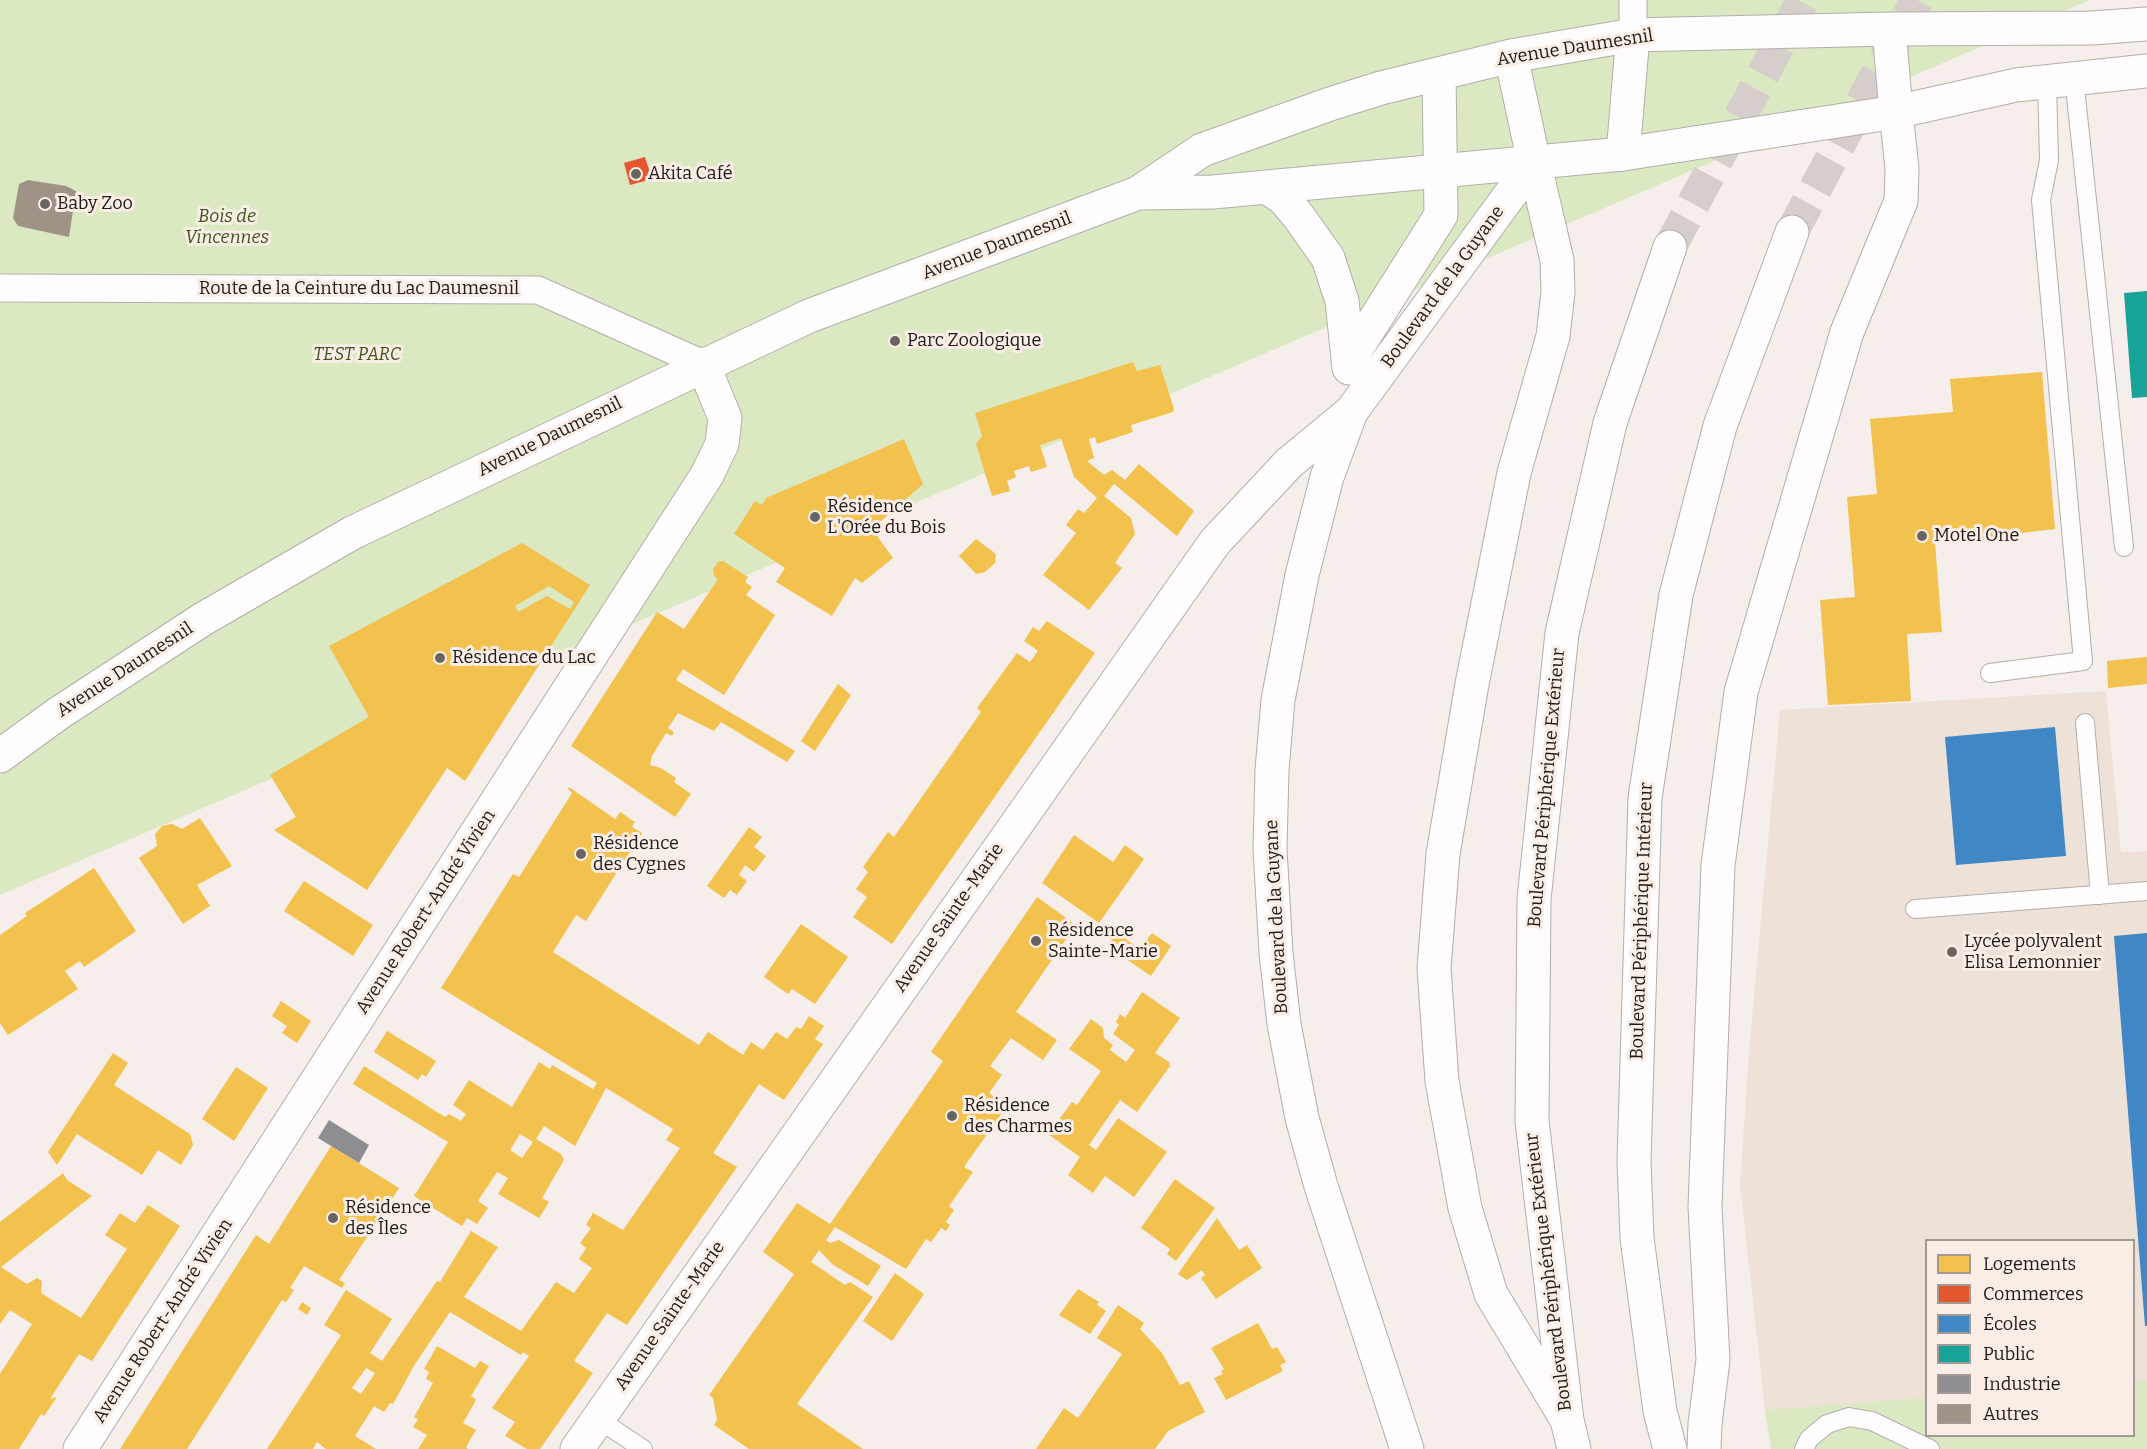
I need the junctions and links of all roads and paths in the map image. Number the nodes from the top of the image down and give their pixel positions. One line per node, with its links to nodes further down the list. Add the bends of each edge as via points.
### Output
1 (1633, 0): 4 (street)
2 (2147, 24): 3 (main road, Avenue Daumesnil)
3 (1889, 29): 4 (main road, Avenue Daumesnil); 9 (main road)
4 (1632, 35): 5 (main road, Avenue Daumesnil); 10 (main road)
5 (1511, 56): 7 (main road, Avenue Daumesnil); 11 (main road)
6 (2147, 71): 8 (main road, Avenue Daumesnil)
7 (1439, 74): 12 (main road, Boulevard de la Guyane); 14 (main road, Avenue Daumesnil, via 1365,93 1222,141)
8 (2060, 80): 9 (main road, Avenue Daumesnil, via 2016,85); 21 (lane); 22 (lane, via 2041,200 2082,661)
9 (1896, 112): 10 (main road, Avenue Daumesnil); 35 (main road, via 1901,201 1847,333 1741,692 1718,865 1705,1207 1713,1360)
10 (1623, 154): 11 (main road, Avenue Daumesnil)
11 (1534, 162): 12 (main road, Avenue Daumesnil); 20 (main road, Boulevard de la Guyane); 29 (main road, via 1557,260 1553,336 1514,473 1472,684 1443,854 1434,968 1442,1081 1468,1219 1491,1294)
12 (1438, 171): 13 (main road, Avenue Daumesnil); 18 (main road, Boulevard de la Guyane, via 1441,215)
13 (1268, 188): 14 (main road, Avenue Daumesnil); 18 (main road, via 1284,199 1328,258 1342,302)
14 (1138, 193): 19 (main road, Avenue Daumesnil, via 809,316)
15 (1792, 232): 34 (main road, Boulevard Périphérique Intérieur, via 1720,426 1676,595 1645,798 1634,1161 1637,1238 1660,1411)
16 (1670, 247): 29 (main road, Boulevard Périphérique Extérieur, via 1610,423 1562,633 1534,899 1532,1121)
17 (0, 288): 19 (street, Route de la Ceinture du Lac Daumesnil, via 538,291)
18 (1348, 362): 20 (main road, Boulevard de la Guyane)
19 (703, 364): 24 (main road, Avenue Daumesnil, via 352,533 203,619); 30 (main road, Avenue Robert-André Vivien, via 725,418 722,444 707,475)
20 (1351, 412): 28 (main road, Avenue Sainte-Marie, via 1289,463 1215,542); 33 (main road, Boulevard de la Guyane, via 1315,519 1289,634 1278,700 1270,849 1284,1024 1302,1118)
21 (2124, 547)
22 (1990, 673)
23 (2085, 723): 26 (lane)
24 (0, 756)
25 (2147, 891): 26 (lane)
26 (2100, 895): 27 (lane)
27 (1915, 909)
28 (598, 1419): 31 (main road, Avenue Sainte-Marie); 32 (lane)
29 (1570, 1435)
30 (80, 1449)
31 (577, 1449)
32 (643, 1449)
33 (1407, 1449)
34 (1670, 1449)
35 (1704, 1449)
36 (1804, 1449): 37 (lane, via 1809,1438 1827,1424 1849,1417 1872,1421)
37 (1930, 1449)

